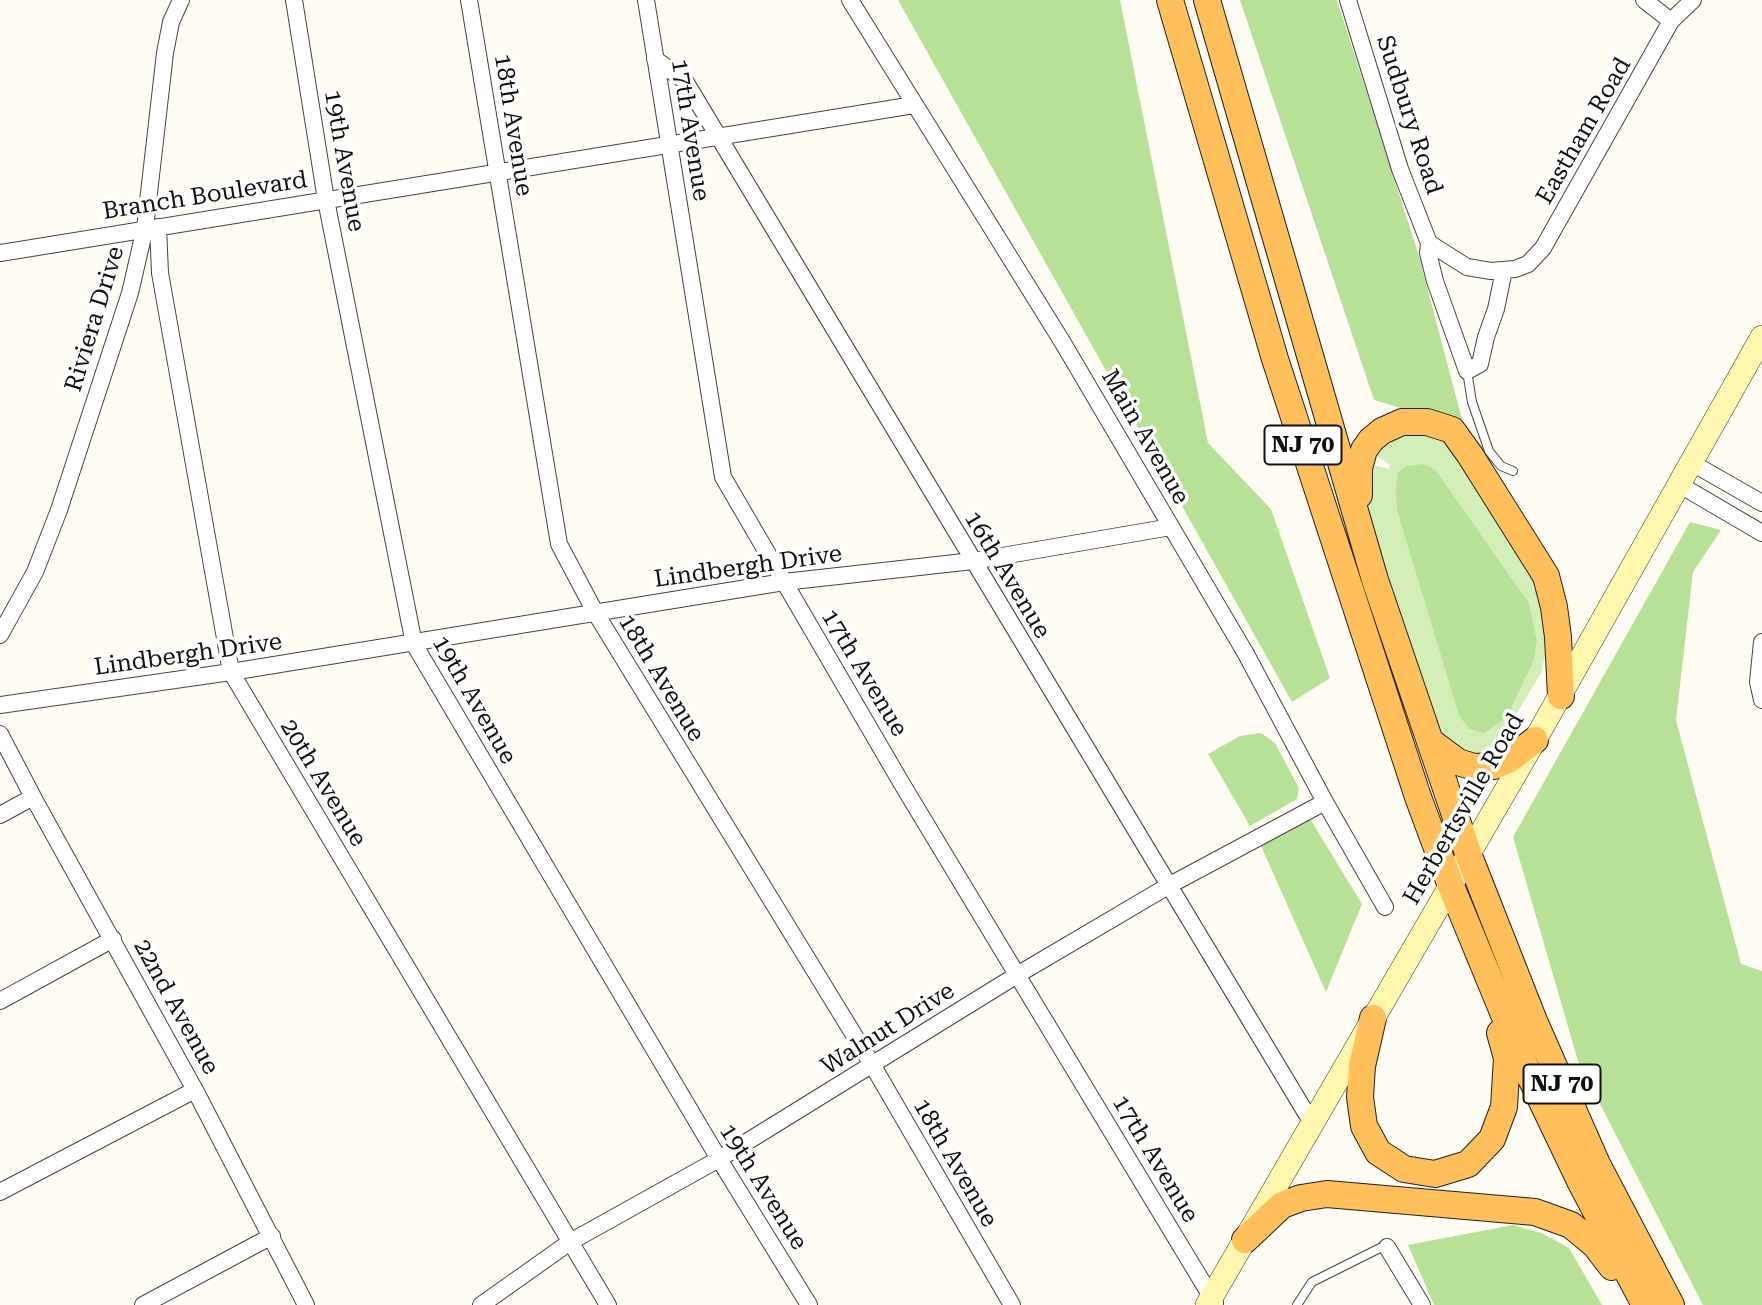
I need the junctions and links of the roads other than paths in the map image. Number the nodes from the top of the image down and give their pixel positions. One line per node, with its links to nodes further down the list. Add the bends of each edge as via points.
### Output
1 (181, 0): 18 (street, Riviera Drive, via 165,53)
2 (294, 0): 17 (street, 19th Avenue)
3 (469, 0): 16 (street, 18th Avenue)
4 (646, 0): 12 (street, 17th Avenue)
5 (850, 0): 13 (street, Main Avenue)
6 (1170, 0): 49 (highway, NJ 70, via 1275,359)
7 (1207, 0): 31 (highway, NJ 70)
8 (1348, 0): 19 (street, Sudbury Road, via 1400,169)
9 (1644, 0): 11 (street)
10 (1693, 0): 11 (street, Eastham Road)
11 (1671, 21): 21 (street, Eastham Road, via 1543,248 1528,264)
12 (655, 59): 14 (street, 16th Avenue, via 685,81); 15 (street, 17th Avenue)
13 (914, 105): 14 (street, Branch Boulevard); 28 (street, Main Avenue, via 1063,342)
14 (717, 136): 15 (street, Branch Boulevard); 30 (street, 16th Avenue)
15 (669, 143): 16 (street, Branch Boulevard); 32 (street, 17th Avenue, via 723,478)
16 (497, 172): 17 (street, Branch Boulevard); 33 (street, 18th Avenue, via 559,544)
17 (327, 200): 18 (street, Branch Boulevard); 36 (street, 19th Avenue)
18 (151, 228): 20 (street, Branch Boulevard); 34 (street, Riviera Drive, via 59,510 35,572); 37 (street, 20th Avenue)
19 (1429, 243): 21 (street, via 1467,267); 23 (street, via 1435,281)
20 (0, 253)
21 (1504, 270): 23 (street, via 1496,309)
22 (1762, 337): 24 (main road, Herbertsville Road)
23 (1473, 368): 25 (lane, via 1472,402 1489,451 1497,463)
24 (1692, 463): 26 (main road, Herbertsville Road); 27 (street)
25 (1513, 471)
26 (1680, 485): 29 (street); 38 (main road, Herbertsville Road)
27 (1762, 503)
28 (1171, 527): 30 (street, Lindbergh Drive); 45 (street, Main Avenue)
29 (1762, 533)
30 (973, 561): 32 (street, Lindbergh Drive); 48 (street, 16th Avenue)
31 (1376, 580): 38 (highway, via 1358,488 1364,450 1382,431 1402,422 1427,422 1452,430 1546,576 1558,637); 43 (highway, NJ 70)
32 (783, 582): 33 (street, Lindbergh Drive); 53 (street, 17th Avenue)
33 (595, 612): 36 (street, Lindbergh Drive); 56 (street, 18th Avenue)
34 (0, 635)
35 (1762, 642): 39 (street, via 1758,682)
36 (414, 644): 37 (street, Lindbergh Drive); 59 (street, 19th Avenue)
37 (231, 673): 40 (street, Lindbergh Drive); 63 (street, 20th Avenue)
38 (1561, 696): 42 (main road, Herbertsville Road)
39 (1762, 700)
40 (0, 705)
41 (0, 734): 44 (street, 22nd Avenue)
42 (1535, 740): 43 (highway, via 1494,766 1458,762); 47 (main road, Herbertsville Road)
43 (1431, 743): 47 (highway, NJ 70)
44 (33, 797): 46 (street); 52 (street, 22nd Avenue)
45 (1325, 802): 48 (street, Walnut Drive); 50 (street, Main Avenue)
46 (0, 815)
47 (1468, 856): 49 (main road, Herbertsville Road); 76 (highway, NJ 70, via 1597,1164)
48 (1168, 886): 53 (street, Walnut Drive); 58 (street, 16th Avenue)
49 (1451, 886): 51 (highway, NJ 70); 55 (main road, Herbertsville Road)
50 (1385, 907)
51 (1471, 934): 55 (highway, via 1507,1058 1504,1107 1492,1139 1468,1164 1435,1174 1404,1169 1378,1152 1364,1126 1360,1097); 75 (highway, NJ 70, via 1527,1068)
52 (113, 939): 54 (street); 57 (street, 22nd Avenue)
53 (1017, 975): 56 (street, Walnut Drive); 65 (street, 17th Avenue)
54 (0, 1001)
55 (1373, 1018): 58 (main road, Herbertsville Road)
56 (873, 1066): 59 (street, Walnut Drive); 71 (street, 18th Avenue)
57 (195, 1090): 60 (street); 61 (street, 22nd Avenue)
58 (1312, 1123): 62 (main road, Herbertsville Road)
59 (719, 1159): 63 (street, Walnut Drive); 70 (street, 19th Avenue)
60 (0, 1192)
61 (272, 1236): 67 (street); 68 (street, 22nd Avenue)
62 (1245, 1240): 65 (main road, Herbertsville Road); 74 (highway, via 1282,1205 1327,1194 1535,1212 1572,1225 1595,1245)
63 (570, 1242): 66 (street, Walnut Drive); 69 (street, 20th Avenue)
64 (1387, 1247): 72 (lane, via 1312,1282); 73 (street)
65 (1212, 1302)
66 (488, 1303)
67 (143, 1305)
68 (306, 1305)
69 (608, 1305)
70 (809, 1305)
71 (1012, 1305)
72 (1297, 1305)
73 (1422, 1305)
74 (1640, 1305)
75 (1645, 1305)
76 (1671, 1305)

